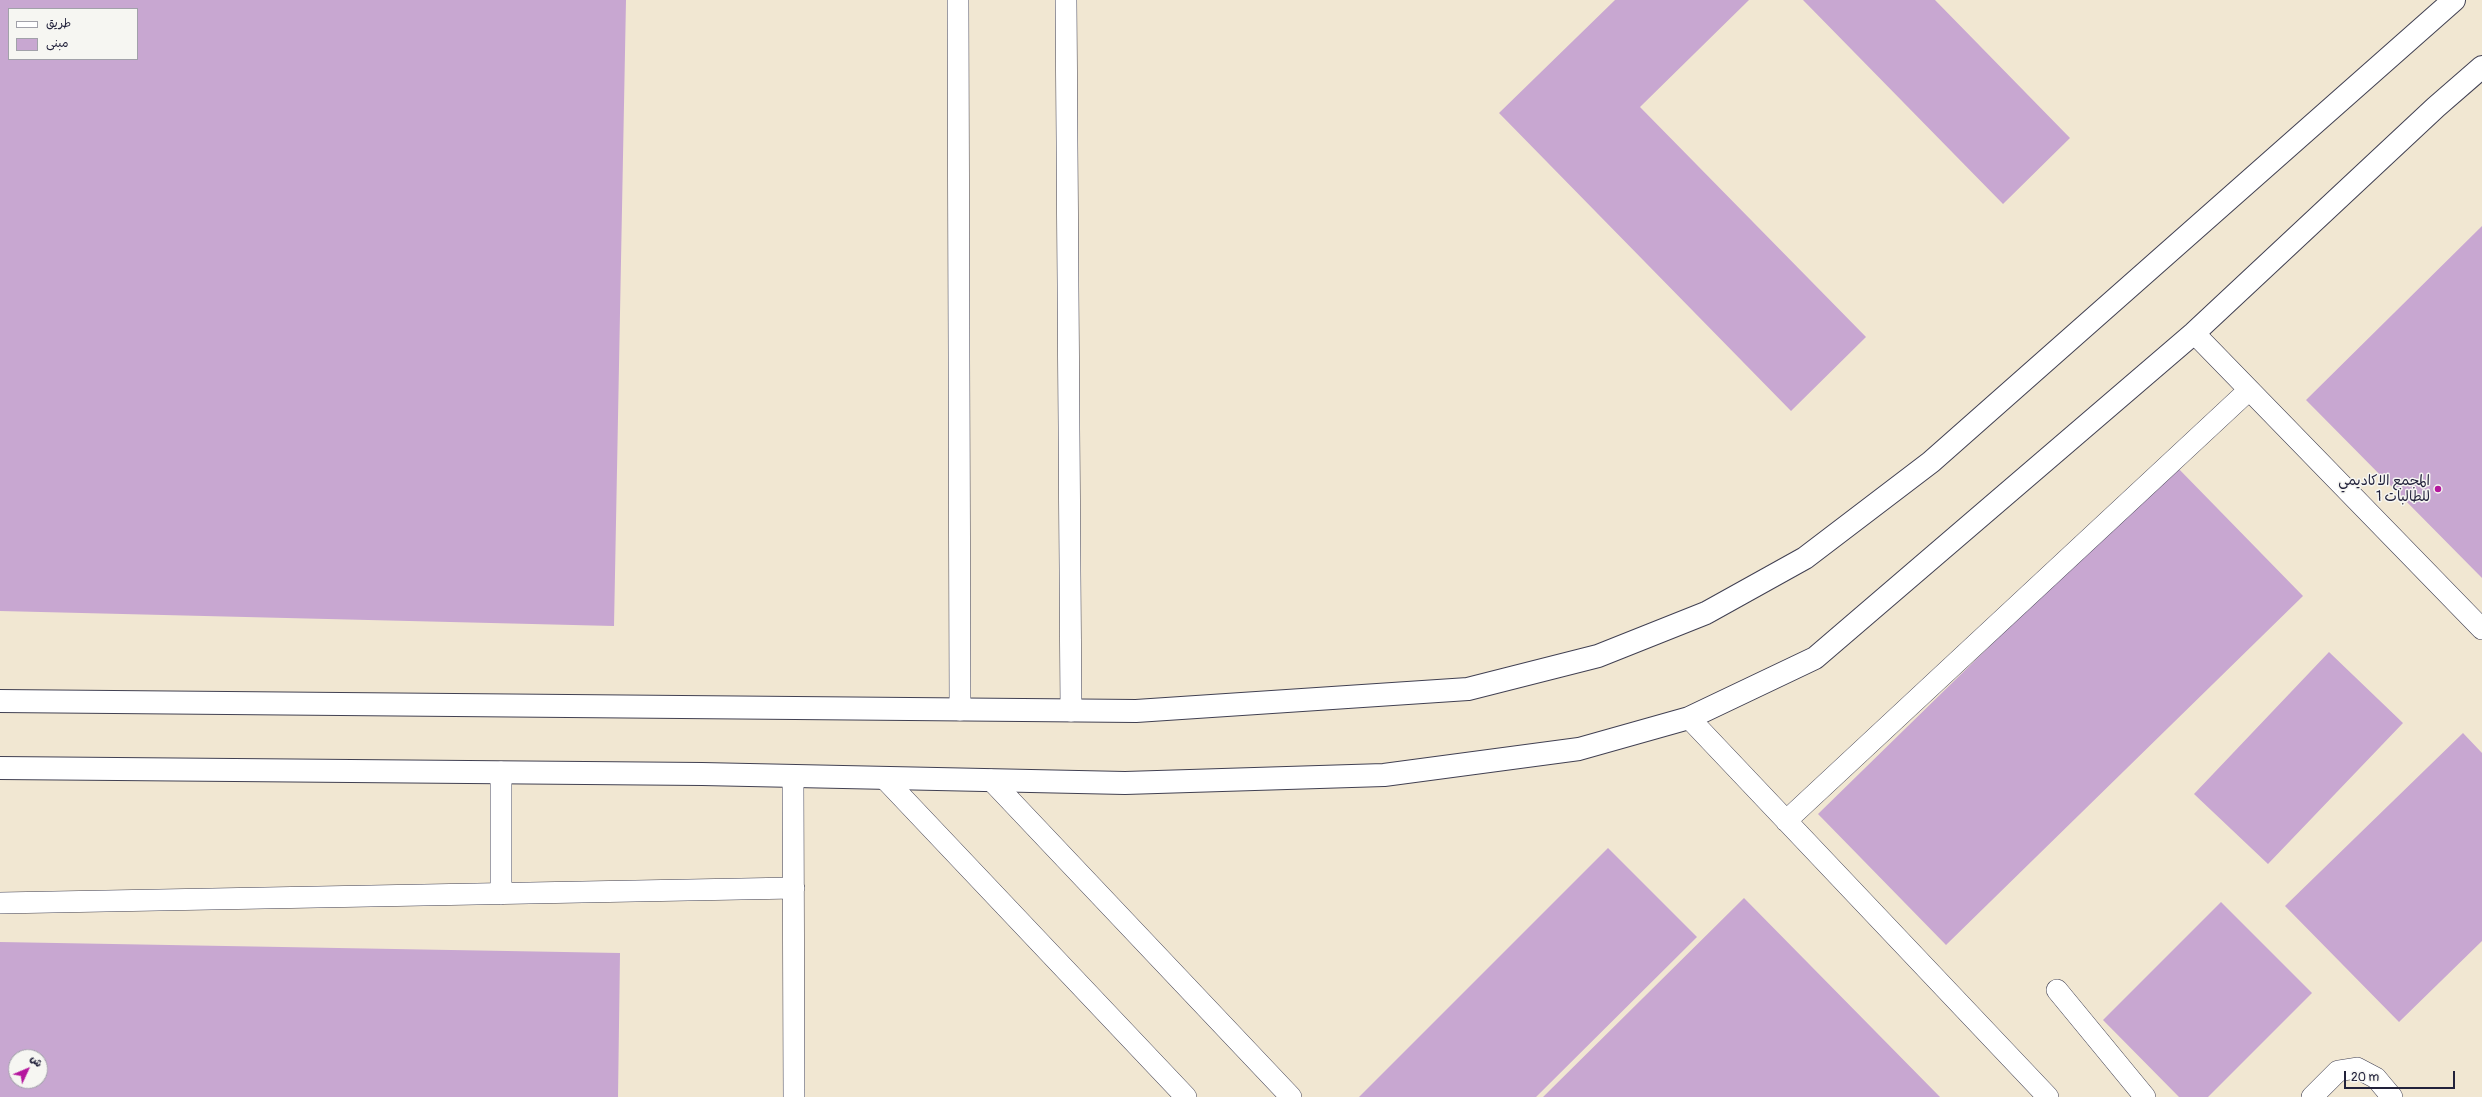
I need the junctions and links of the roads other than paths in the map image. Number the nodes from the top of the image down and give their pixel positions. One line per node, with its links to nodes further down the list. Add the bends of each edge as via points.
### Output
1 (958, 0): 9 (lane)
2 (1066, 0): 10 (lane)
3 (2454, 0): 10 (street, via 1931,462 1805,558 1706,614 1598,656 1468,690 1136,711)
4 (2482, 67): 5 (street, via 2436,106)
5 (2194, 333): 6 (lane); 11 (street, via 1815,658)
6 (2249, 390): 7 (lane); 17 (lane)
7 (2482, 629)
8 (0, 701): 9 (street)
9 (960, 710): 10 (street)
10 (1072, 711)
11 (1689, 718): 16 (street, via 1579,749 1384,775 1125,783); 17 (lane)
12 (0, 768): 13 (street)
13 (501, 772): 14 (street); 19 (lane)
14 (793, 776): 15 (street); 18 (lane)
15 (884, 778): 16 (street); 23 (lane)
16 (991, 780): 24 (lane)
17 (1786, 821): 25 (lane)
18 (794, 888): 19 (lane); 22 (lane)
19 (501, 894): 20 (lane)
20 (0, 903)
21 (2057, 990): 26 (lane)
22 (794, 1097)
23 (1186, 1097)
24 (1291, 1097)
25 (2048, 1097)
26 (2145, 1097)
27 (2312, 1097): 28 (lane, via 2338,1071 2357,1068 2376,1078)
28 (2392, 1097)

